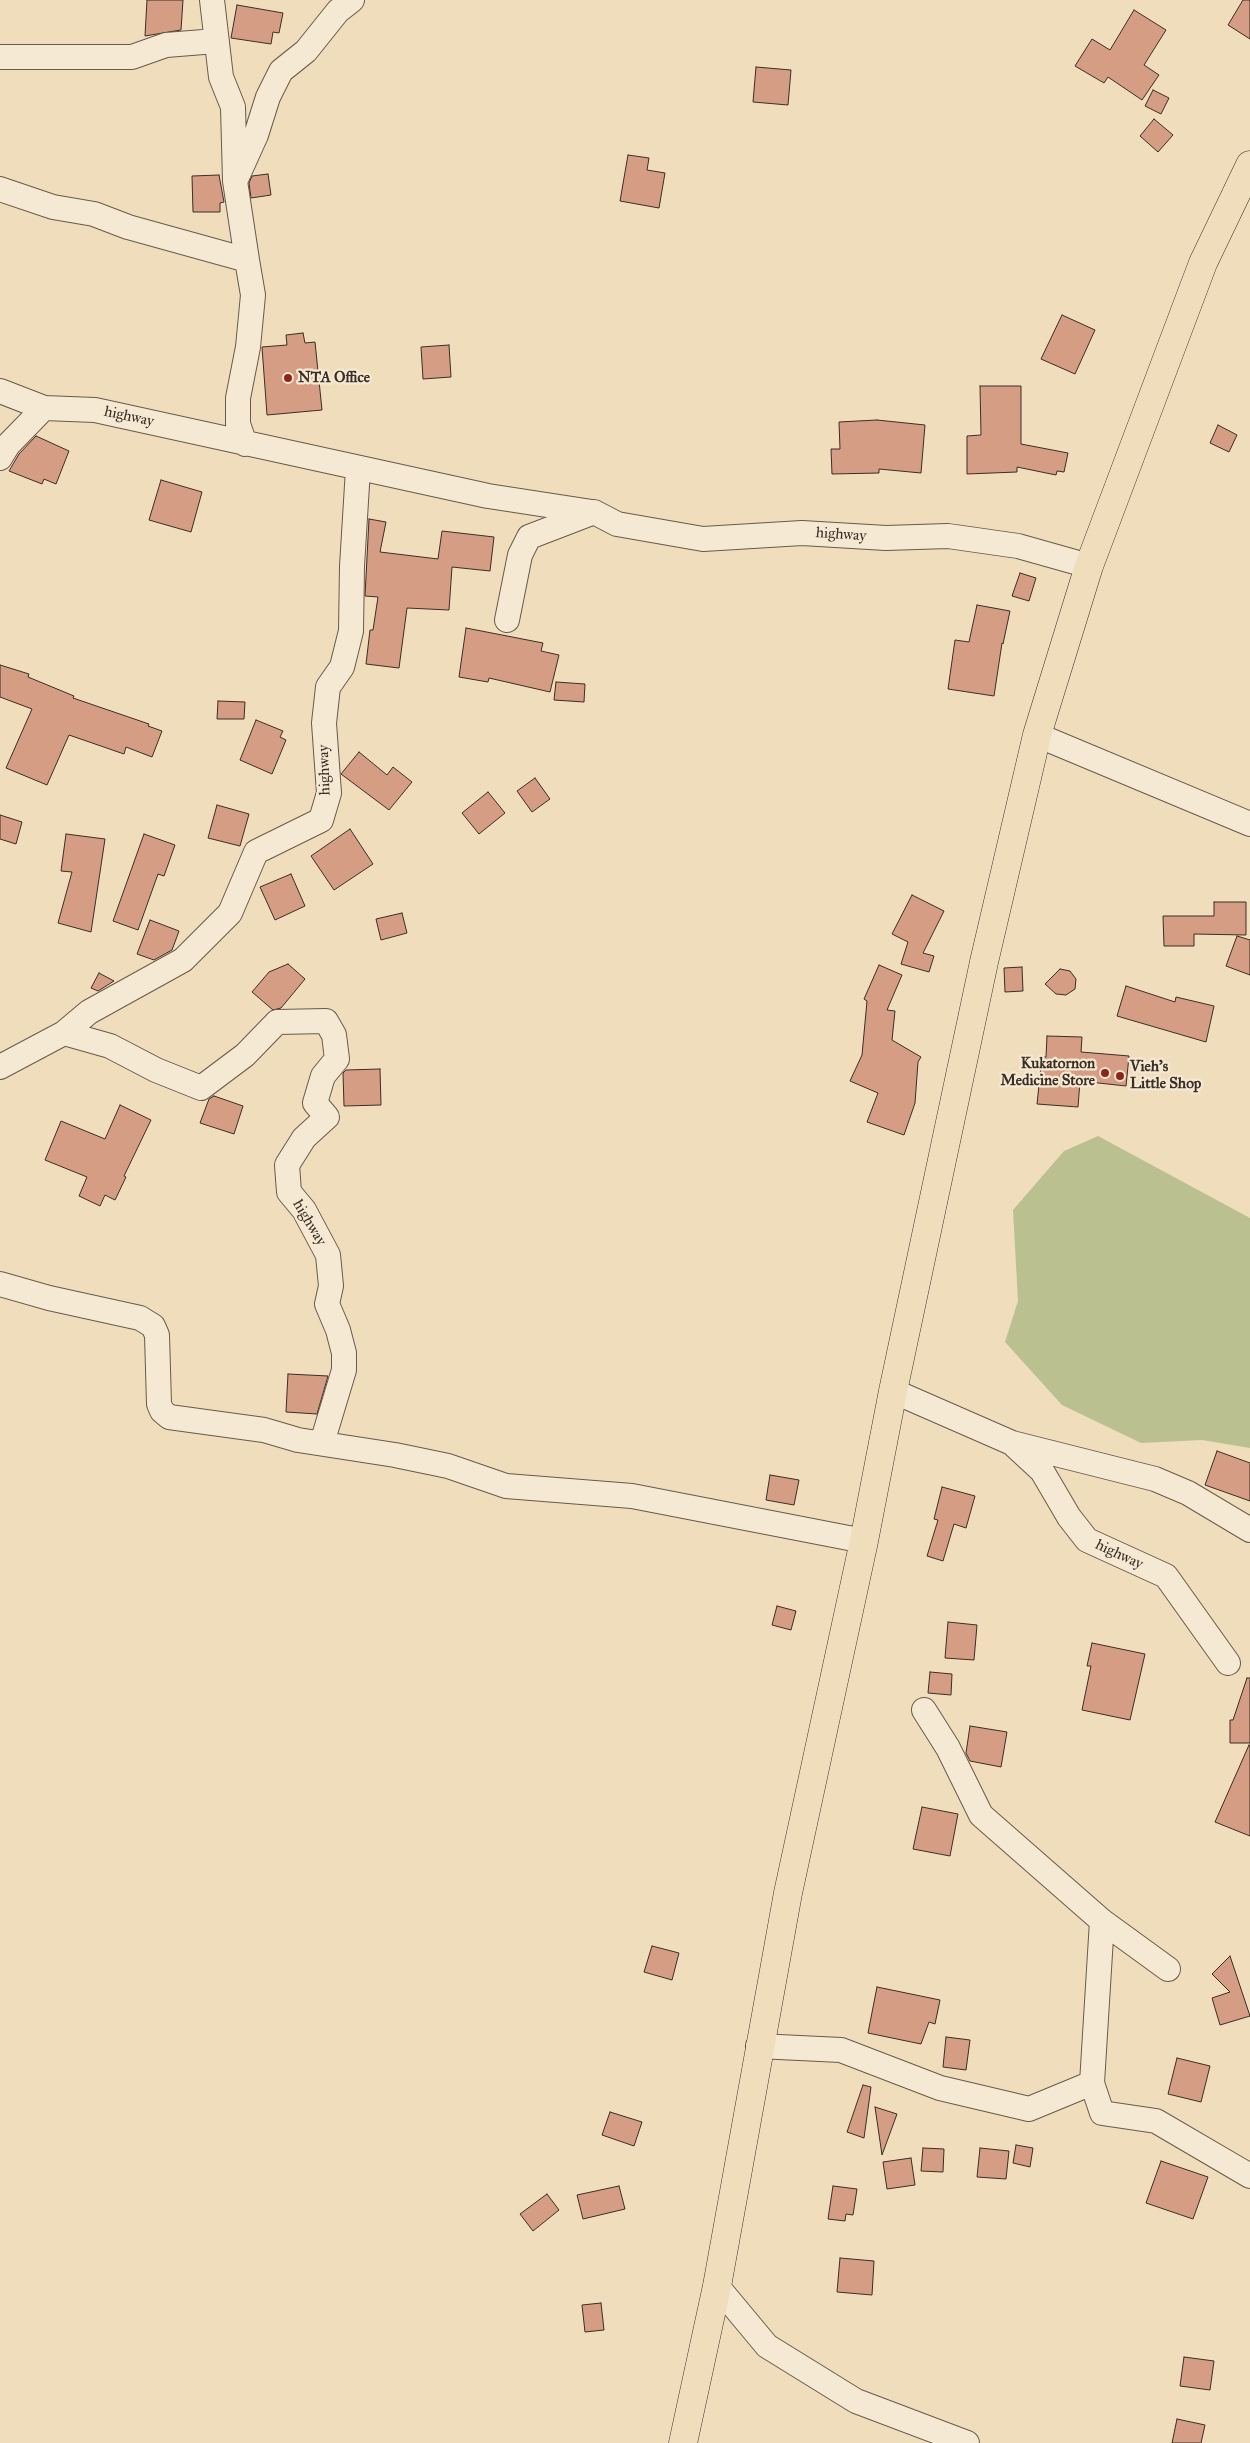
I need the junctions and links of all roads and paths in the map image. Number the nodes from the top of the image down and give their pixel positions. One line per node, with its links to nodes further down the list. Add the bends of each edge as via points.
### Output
1 (212, 0): 3 (street)
2 (352, 0): 6 (street, via 338,11 306,51 281,71)
3 (216, 41): 4 (street, via 166,45 132,57); 6 (street, via 221,76 233,107)
4 (0, 57)
5 (1250, 165): 15 (main road, via 1203,264)
6 (235, 181): 8 (street)
7 (0, 189): 8 (street, via 53,207 94,214 128,227)
8 (247, 260): 11 (street, via 253,295 248,348 238,398 238,424)
9 (0, 391): 10 (street, highway)
10 (44, 408): 11 (street, highway, via 96,410); 12 (street, via 8,445)
11 (245, 444): 13 (street, highway)
12 (0, 458)
13 (358, 469): 14 (street, highway, via 488,496); 19 (street, highway, via 351,630 342,667 328,687 324,723 329,793 321,820 256,852 230,913 183,960 89,1012)
14 (594, 512): 15 (street, highway, via 617,524 704,539 802,532 886,538 948,536 1018,546); 16 (street, via 529,537 520,555)
15 (1089, 566): 17 (main road)
16 (507, 620)
17 (1037, 735): 18 (street); 22 (main road, via 984,962)
18 (1250, 824)
19 (64, 1033): 20 (street, highway); 23 (street, highway, via 110,1046 156,1070 201,1088 245,1055 277,1022 326,1022 334,1035 337,1058 323,1076 315,1103 327,1117 304,1138 287,1165 290,1192 304,1210 328,1255 331,1286 326,1304 344,1353 344,1370)
20 (0, 1067)
21 (0, 1284): 23 (street, via 140,1318 153,1326 157,1335 159,1404 169,1417 264,1430)
22 (893, 1391): 24 (street, highway); 26 (main road)
23 (322, 1443): 26 (street, via 448,1466 506,1486 632,1496)
24 (1012, 1443): 25 (street, highway, via 1155,1479 1188,1493); 27 (street, highway, via 1042,1471 1087,1540 1166,1576)
25 (1250, 1530)
26 (864, 1541): 31 (main road)
27 (1228, 1663)
28 (924, 1710): 29 (street, via 948,1748 981,1816)
29 (1102, 1922): 30 (street); 32 (street)
30 (1168, 1969)
31 (758, 2046): 32 (street, via 841,2050 940,2088 1029,2110); 34 (main road)
32 (1092, 2083): 33 (street, via 1102,2114 1156,2121)
33 (1250, 2176)
34 (717, 2286): 35 (main road); 36 (street, via 768,2346 856,2401)
35 (683, 2443)
36 (967, 2443)

